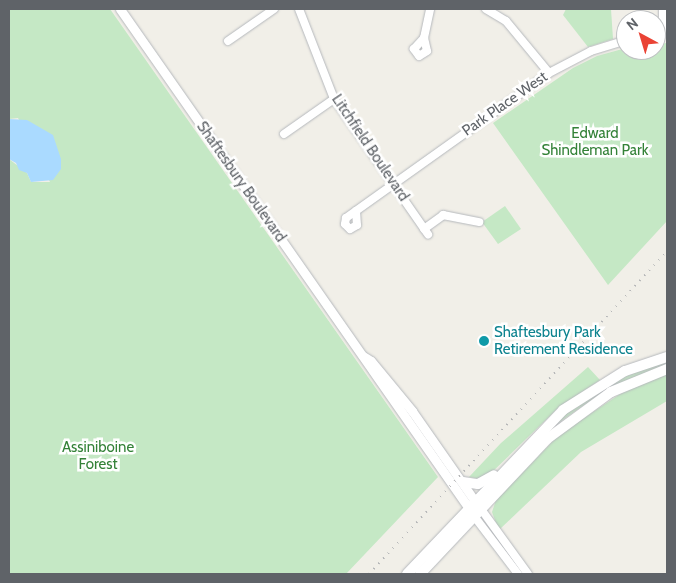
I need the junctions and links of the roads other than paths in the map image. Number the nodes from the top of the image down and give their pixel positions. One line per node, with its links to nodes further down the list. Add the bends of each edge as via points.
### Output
1 (120, 9): 7 (street, Shaftesbury Boulevard)
2 (125, 9): 7 (street)
3 (274, 9): 9 (street)
4 (299, 9): 12 (street, Litchfield Boulevard)
5 (430, 9): 8 (street)
6 (486, 9): 11 (street, via 506,21)
7 (130, 23): 17 (street, Shaftesbury Boulevard)
8 (424, 38)
9 (228, 41)
10 (616, 43): 11 (street, Park Place West, via 591,50)
11 (549, 73): 14 (street, Park Place West)
12 (334, 99): 13 (street); 14 (street, Litchfield Boulevard)
13 (284, 134)
14 (393, 184): 15 (street, Park Place West); 16 (street, Litchfield Boulevard, via 426,232 443,215)
15 (356, 211)
16 (479, 222)
17 (362, 356): 21 (street, Shaftesbury Boulevard, via 371,361 412,411); 22 (street, Shaftesbury Boulevard)
18 (667, 357): 20 (main road, via 625,371 574,402)
19 (667, 369): 22 (main road, via 611,392 580,412 547,439)
20 (520, 454): 21 (main road, via 484,482); 22 (main road)
21 (463, 482): 22 (street, Shaftesbury Boulevard)
22 (475, 509): 23 (main road); 24 (main road); 25 (street); 26 (street)
23 (407, 574)
24 (420, 574)
25 (518, 574)
26 (528, 574)

